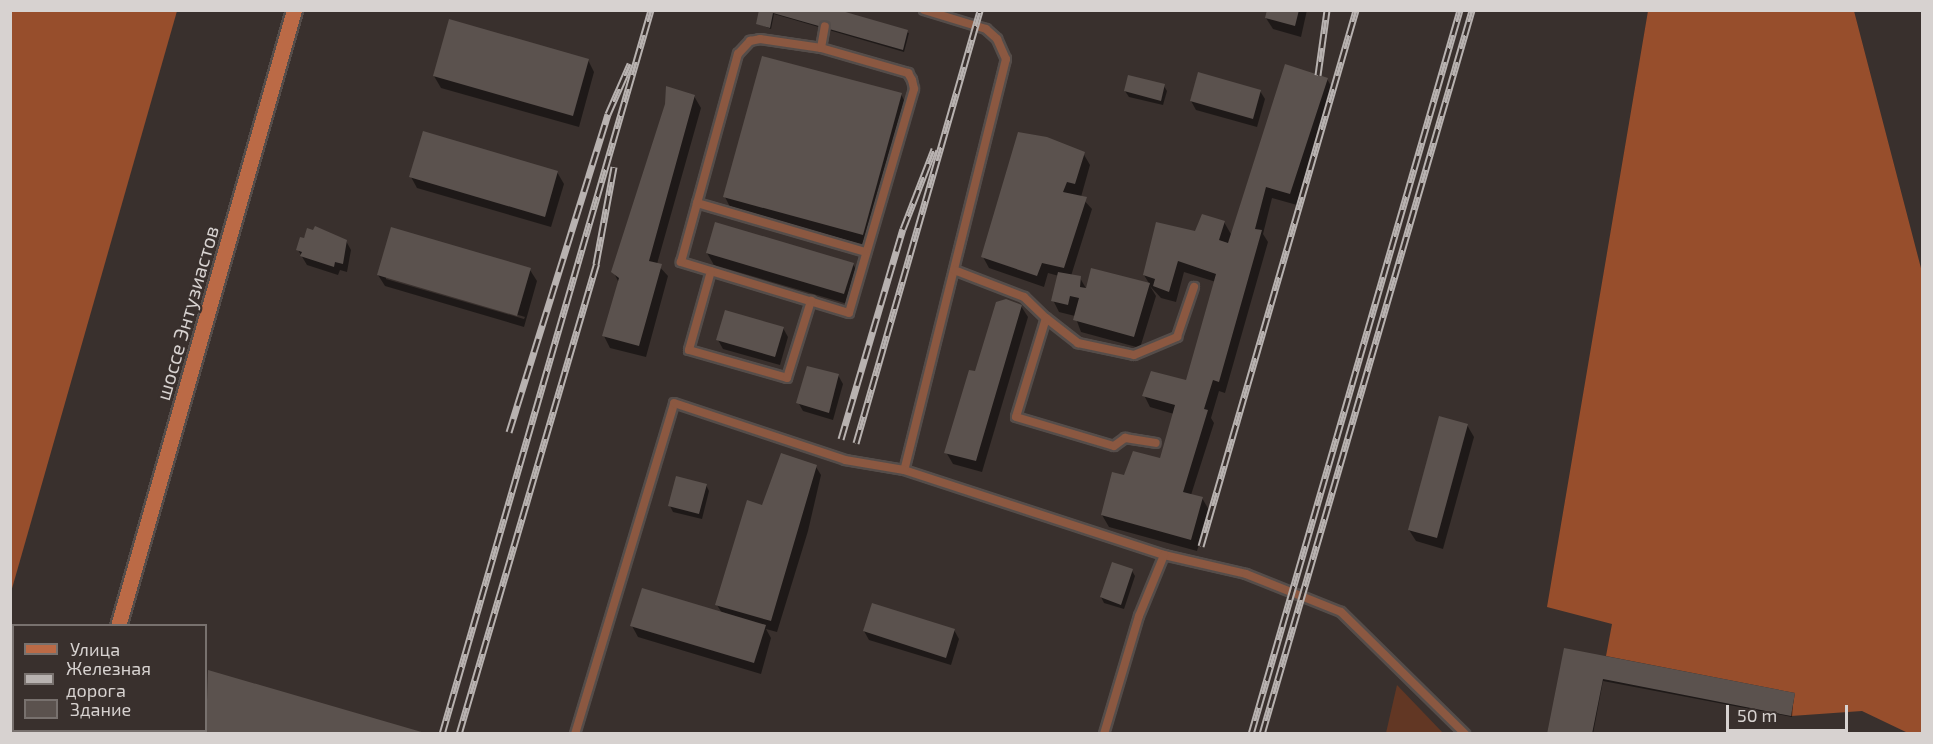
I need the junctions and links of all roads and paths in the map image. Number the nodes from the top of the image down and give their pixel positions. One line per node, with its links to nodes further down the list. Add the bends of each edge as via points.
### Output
1 (294, 10): 15 (main road, шоссе Энтузиастов)
2 (924, 10): 7 (lane, via 986,29 997,39 1006,59)
3 (825, 26): 4 (lane)
4 (821, 48): 5 (lane, via 760,39 742,46); 6 (lane, via 908,73 914,89)
5 (697, 203): 6 (lane); 8 (lane, via 681,262)
6 (866, 252): 10 (lane, via 849,313)
7 (954, 270): 11 (lane, via 1024,297); 13 (lane)
8 (711, 271): 10 (lane); 10 (lane, via 689,350 787,378)
9 (1194, 287): 11 (lane, via 1177,337 1134,355 1078,343)
10 (811, 301)
11 (1046, 318): 12 (lane, via 1016,417 1114,446 1125,438)
12 (1156, 443)
13 (904, 470): 14 (lane); 16 (lane, via 845,460 674,403)
14 (1164, 555): 17 (lane, via 1139,616); 18 (lane, via 1246,574 1341,612)
15 (118, 624)
16 (576, 734)
17 (1104, 734)
18 (1465, 734)

